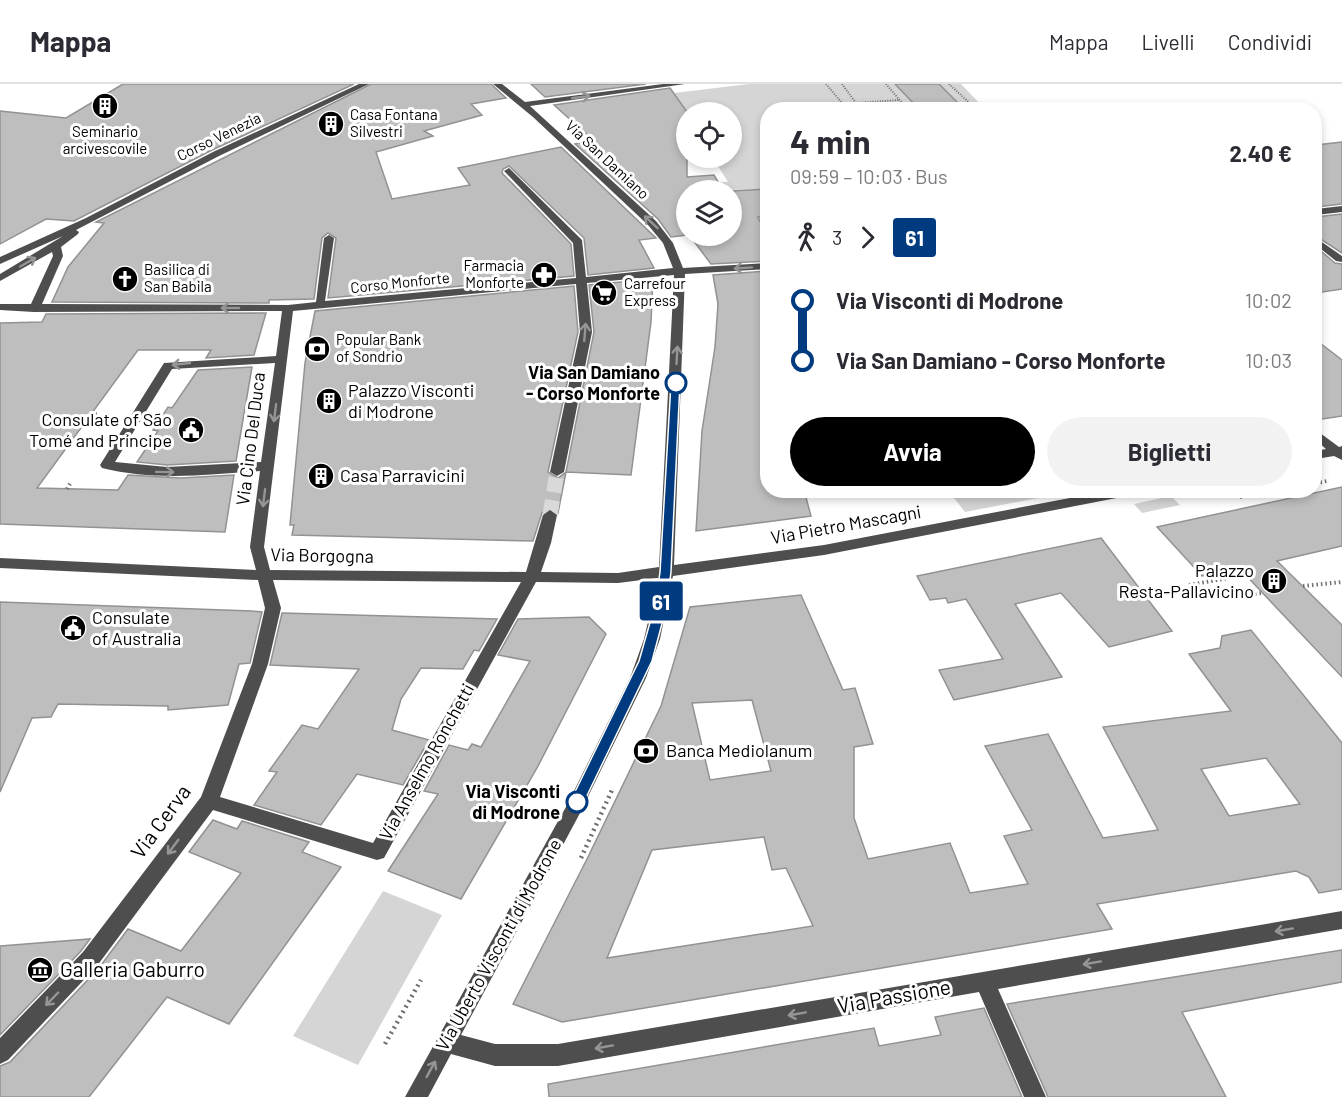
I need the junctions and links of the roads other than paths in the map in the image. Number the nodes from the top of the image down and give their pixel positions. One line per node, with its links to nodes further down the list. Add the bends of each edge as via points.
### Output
1 (365, 84): 8 (street, Corso Venezia, via 216,154)
2 (497, 84): 4 (street, Via San Damiano)
3 (681, 84): 4 (street, one-way to 3)
4 (523, 105): 15 (street, Via San Damiano, one-way to 4, via 664,234)
5 (509, 171): 17 (street, via 578,242)
6 (1342, 209): 7 (street)
7 (1322, 211)
8 (89, 220): 10 (street, Corso Venezia); 13 (street, Corso Venezia)
9 (330, 238): 18 (street)
10 (56, 246): 16 (street, Corso Venezia, one-way to 10); 21 (street, via 58,256)
11 (1322, 246): 12 (street)
12 (1340, 259)
13 (0, 261)
14 (760, 266): 15 (street, Corso Monforte, one-way to 15)
15 (680, 271): 17 (street, Corso Monforte); 31 (street, Via Uberto Visconti di Modrone, one-way to 15)
16 (0, 278)
17 (583, 280): 20 (street, Corso Monforte); 27 (street, one-way to 17, via 586,332)
18 (320, 300)
19 (0, 307): 21 (street, Corso Monforte)
20 (288, 308): 21 (street, Corso Monforte, one-way to 21); 22 (street, Via Cino Del Duca)
21 (34, 309)
22 (282, 359): 26 (street, Via Cino Del Duca, one-way to 26); 26 (street, one-way to 26, via 168,366 107,465 137,471 178,472)
23 (1322, 438): 24 (street)
24 (1340, 452): 25 (street)
25 (1322, 454)
26 (268, 466): 32 (street, Via Cino Del Duca, one-way to 32, via 257,547)
27 (557, 472)
28 (1095, 498): 31 (street, Via Pietro Mascagni, via 824,550)
29 (550, 515): 34 (street, Via Anselmo Ronchetti, via 543,552)
30 (0, 562): 32 (street, Via Borgogna)
31 (666, 572): 33 (street, Via Pietro Mascagni); 38 (street, Via Uberto Visconti di Modrone, via 646,661 573,810)
32 (264, 575): 34 (street, Via Borgogna); 35 (street, Via Cerva, via 273,608 260,664)
33 (643, 576): 34 (street, Via Borgogna)
34 (532, 579): 35 (street, Via Anselmo Ronchetti, via 377,852)
35 (209, 801): 39 (street, Via Cerva, one-way to 39, via 90,959)
36 (1342, 920): 37 (street, Via Passione, one-way to 37)
37 (984, 981): 38 (street, Via Passione, one-way to 38, via 558,1054 495,1055); 41 (street)
38 (446, 1042): 40 (street, Via Uberto Visconti di Modrone, one-way to 38)
39 (0, 1053)
40 (416, 1097)
41 (1035, 1097)

